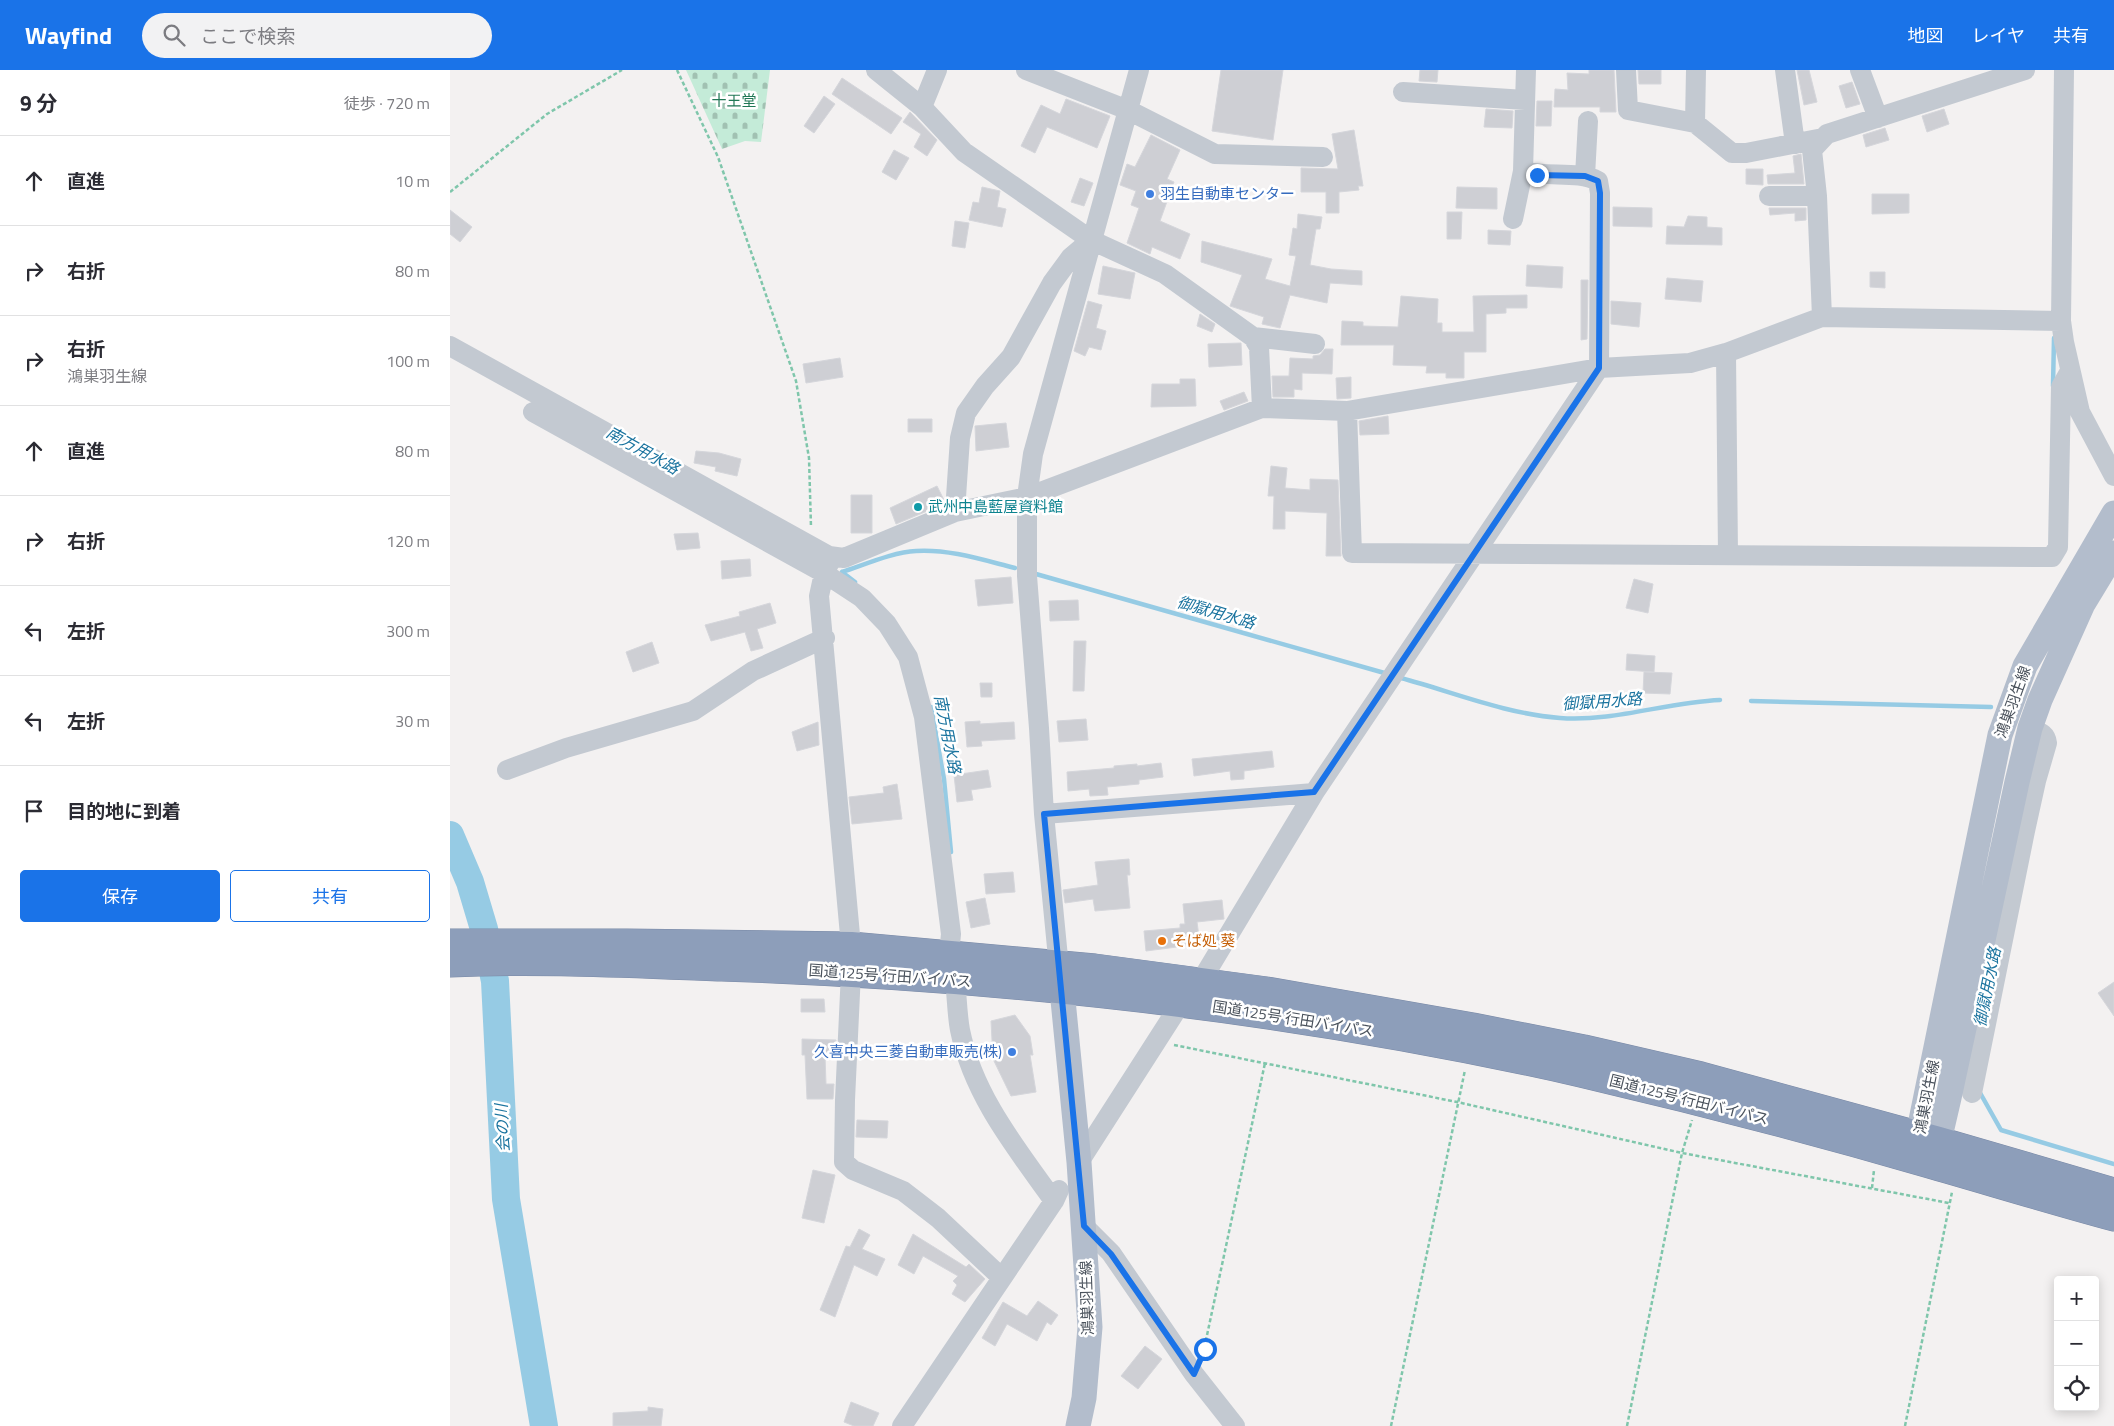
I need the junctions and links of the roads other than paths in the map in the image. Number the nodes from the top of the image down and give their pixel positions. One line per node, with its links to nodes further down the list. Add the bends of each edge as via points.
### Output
1 (876, 70): 14 (street)
2 (937, 70): 14 (street)
3 (1026, 70): 15 (street)
4 (1139, 70): 15 (street)
5 (1526, 70): 13 (street)
6 (1626, 70): 18 (street, via 1628,110)
7 (1696, 70): 18 (street)
8 (1785, 70): 20 (street)
9 (1860, 70): 16 (street)
10 (2025, 70): 16 (street)
11 (2064, 70): 29 (street)
12 (1404, 92): 13 (street)
13 (1526, 100): 22 (street)
14 (922, 107): 27 (street, via 964,152)
15 (1128, 110): 21 (street, via 1215,154); 27 (street)
16 (1878, 118): 19 (street)
17 (1588, 121): 23 (street)
18 (1695, 123): 20 (street, via 1732,153)
19 (1823, 138): 20 (street); 25 (street, via 1812,150)
20 (1795, 144)
21 (1323, 157)
22 (1523, 171): 23 (street, via 1537,175); 26 (street)
23 (1585, 176): 34 (street, via 1598,181 1600,193)
24 (1769, 196): 25 (street)
25 (1816, 196): 28 (street)
26 (1513, 219)
27 (1091, 240): 30 (street, via 1164,274); 40 (street, via 1032,454); 41 (street, via 1071,257 1052,283 1011,357 966,413 960,438)
28 (1822, 317): 29 (street); 33 (street)
29 (2061, 321): 35 (street)
30 (1254, 337): 31 (street); 36 (street, via 1259,347)
31 (1315, 344)
32 (450, 346): 46 (street, via 829,556)
33 (1726, 353): 34 (street, via 1690,364); 45 (street)
34 (1599, 368): 37 (street); 43 (street)
35 (2070, 371): 39 (street, via 2080,412); 45 (street, via 2061,387 2058,547 2052,557)
36 (1262, 408): 37 (street); 40 (street)
37 (1347, 411): 43 (street, via 1352,553)
38 (533, 412): 46 (street)
39 (2114, 476)
40 (1027, 497): 41 (street); 51 (street, via 1027,576)
41 (955, 512): 46 (street)
42 (2114, 513): 60 (main road, 鴻巣羽生線, via 2025,666 2000,735)
43 (1474, 553): 45 (street); 50 (street)
44 (2114, 553): 48 (main road, 鴻巣羽生線, via 2083,604)
45 (1728, 555)
46 (829, 565): 47 (street, via 819,596); 53 (street, via 887,624 908,657 924,717 947,896 951,934)
47 (824, 638): 49 (street, via 753,671 693,712 566,748); 54 (street)
48 (2030, 728): 59 (street, via 2044,734 2047,743 2025,832); 60 (main road, 鴻巣羽生線)
49 (507, 770)
50 (1314, 792): 51 (street); 57 (street)
51 (1044, 814): 55 (street)
52 (470, 952): 54 (highway, 国道125号 行田バイパス)
53 (949, 954): 54 (highway, 国道125号 行田バイパス); 55 (highway, 国道125号 行田バイパス)
54 (851, 959): 56 (highway, 国道125号 行田バイパス); 65 (street, via 844,1162 853,1170 904,1191)
55 (1060, 977): 56 (highway, 国道125号 行田バイパス); 57 (highway, 国道125号 行田バイパス); 58 (highway, 国道125号 行田バイパス); 61 (main road, 鴻巣羽生線)
56 (955, 980): 65 (street, via 960,1030 979,1088 1005,1131 1057,1195)
57 (1201, 981): 60 (highway, 国道125号 行田バイパス, via 1352,1005 1584,1050 1747,1088)
58 (1181, 1003): 60 (highway, 国道125号 行田バイパス, via 1335,1025 1470,1050 1697,1102); 61 (street)
59 (1972, 1093)
60 (1926, 1146): 62 (highway, 国道125号 行田バイパス); 63 (highway, 国道125号 行田バイパス)
61 (1079, 1162): 64 (main road, 鴻巣羽生線)
62 (2114, 1192)
63 (2114, 1218)
64 (1084, 1226): 67 (main road, 鴻巣羽生線, via 1090,1327 1084,1398); 68 (street, via 1111,1254 1194,1374)
65 (1002, 1278): 66 (street)
66 (902, 1426)
67 (1078, 1426)
68 (1235, 1426)

